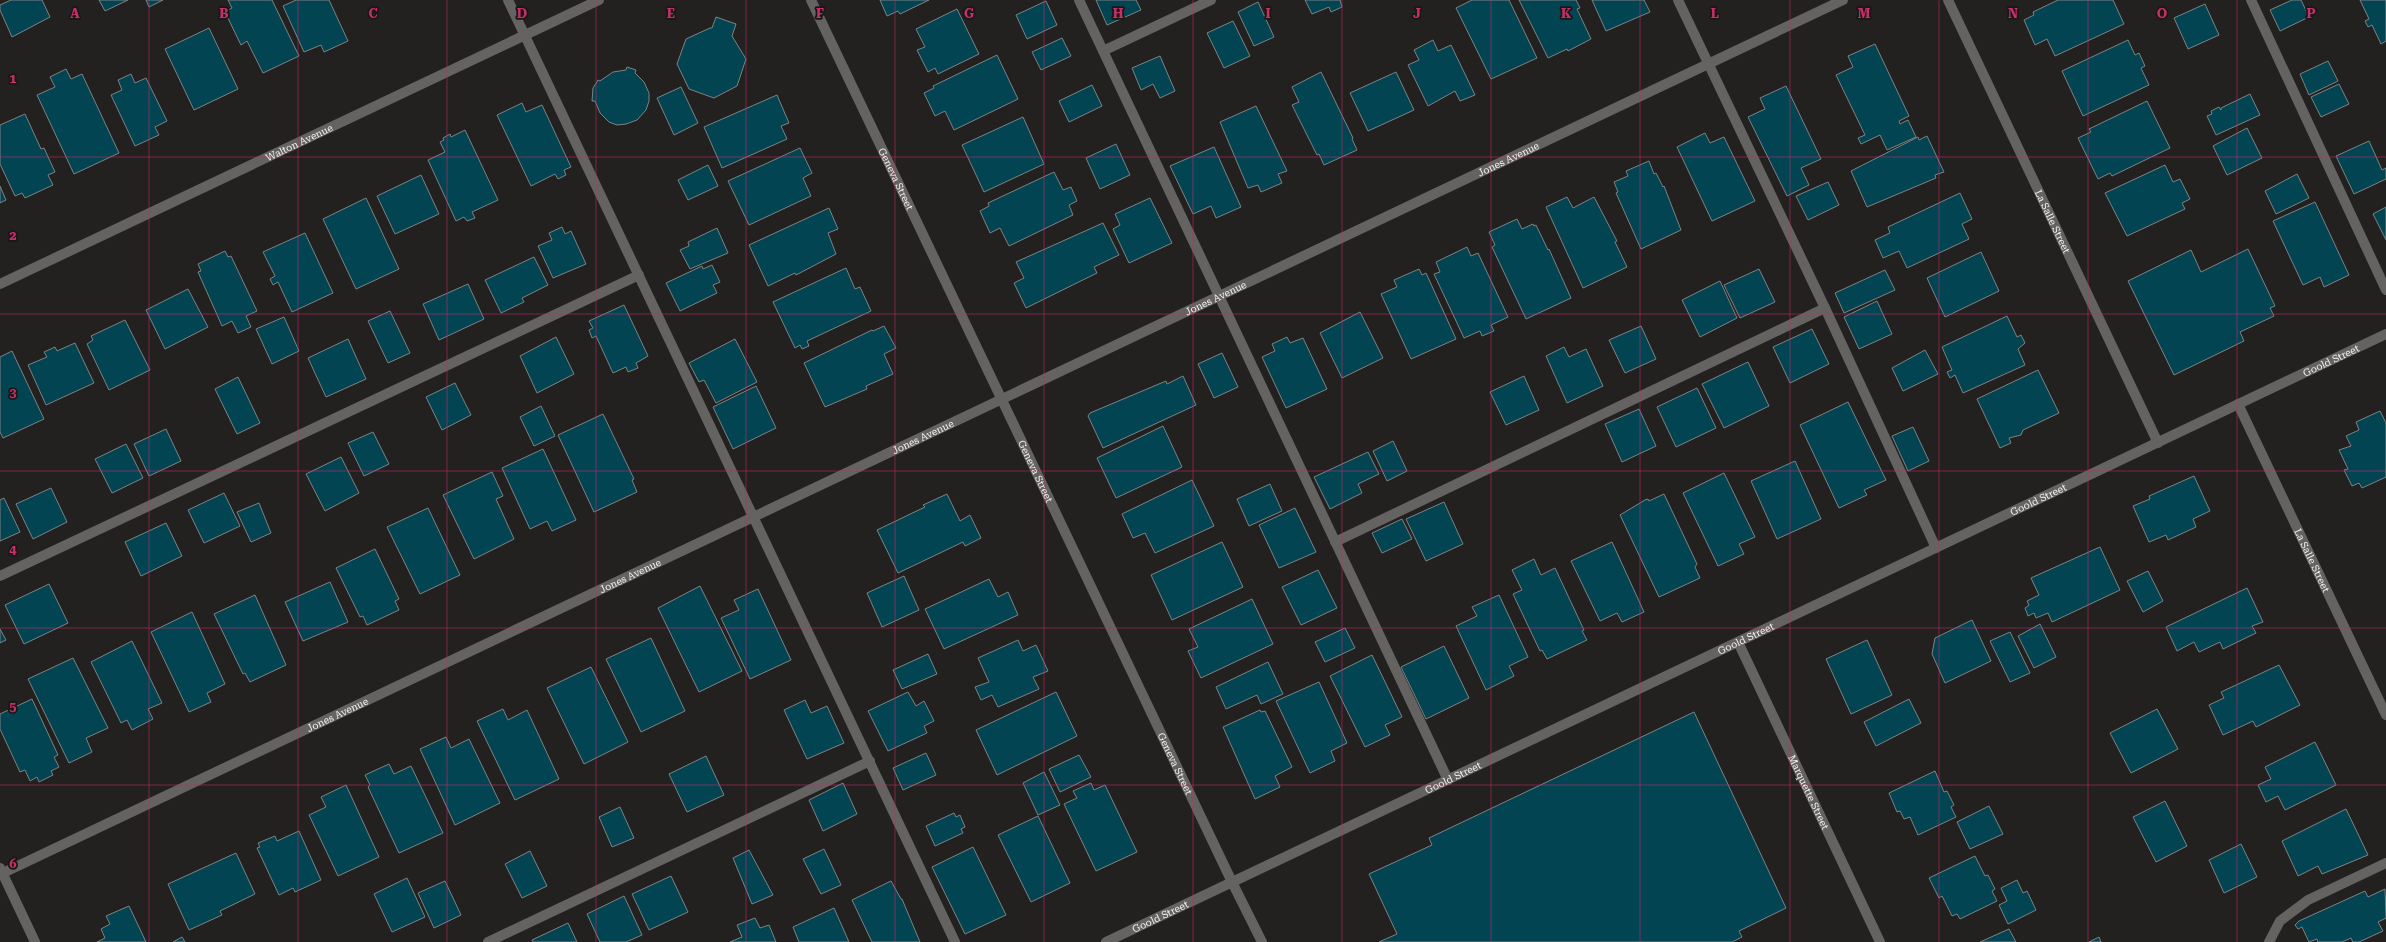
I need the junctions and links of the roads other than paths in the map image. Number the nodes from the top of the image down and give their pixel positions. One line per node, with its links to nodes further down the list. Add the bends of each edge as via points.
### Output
1 (508, 0): 10 (street)
2 (599, 0): 10 (street, Walton Avenue)
3 (811, 0): 19 (street, Geneva Street)
4 (1079, 0): 11 (street)
5 (1211, 0): 11 (street)
6 (1678, 0): 12 (street)
7 (1842, 0): 12 (street, Jones Avenue)
8 (1948, 0): 21 (street, La Salle Street)
9 (2251, 0): 15 (street)
10 (524, 35): 13 (street); 14 (street, Walton Avenue)
11 (1103, 50): 16 (street)
12 (1708, 64): 16 (street, Jones Avenue); 17 (street)
13 (639, 275): 22 (street); 25 (street)
14 (0, 284)
15 (2386, 290)
16 (1218, 296): 19 (street, Jones Avenue); 23 (street)
17 (1825, 308): 23 (street); 24 (street)
18 (2386, 334): 20 (street, Goold Street)
19 (1002, 399): 22 (street, Jones Avenue); 32 (street, Geneva Street)
20 (2238, 404): 21 (street, Goold Street); 27 (street, La Salle Street)
21 (2158, 442): 24 (street, Goold Street)
22 (755, 516): 28 (street); 31 (street, Jones Avenue)
23 (1335, 542): 29 (street)
24 (1936, 548): 26 (street, Goold Street)
25 (0, 576)
26 (1738, 642): 29 (street, Goold Street); 38 (street, Marquette Street)
27 (2386, 715)
28 (870, 761): 34 (street); 35 (street)
29 (1448, 780): 32 (street, Goold Street)
30 (2386, 863): 39 (street, via 2308,900 2280,921)
31 (1, 870): 33 (street)
32 (1232, 882): 36 (street, Goold Street); 37 (street, Geneva Street)
33 (35, 942)
34 (488, 942)
35 (955, 942)
36 (1106, 942)
37 (1262, 942)
38 (1880, 942)
39 (2269, 942)

